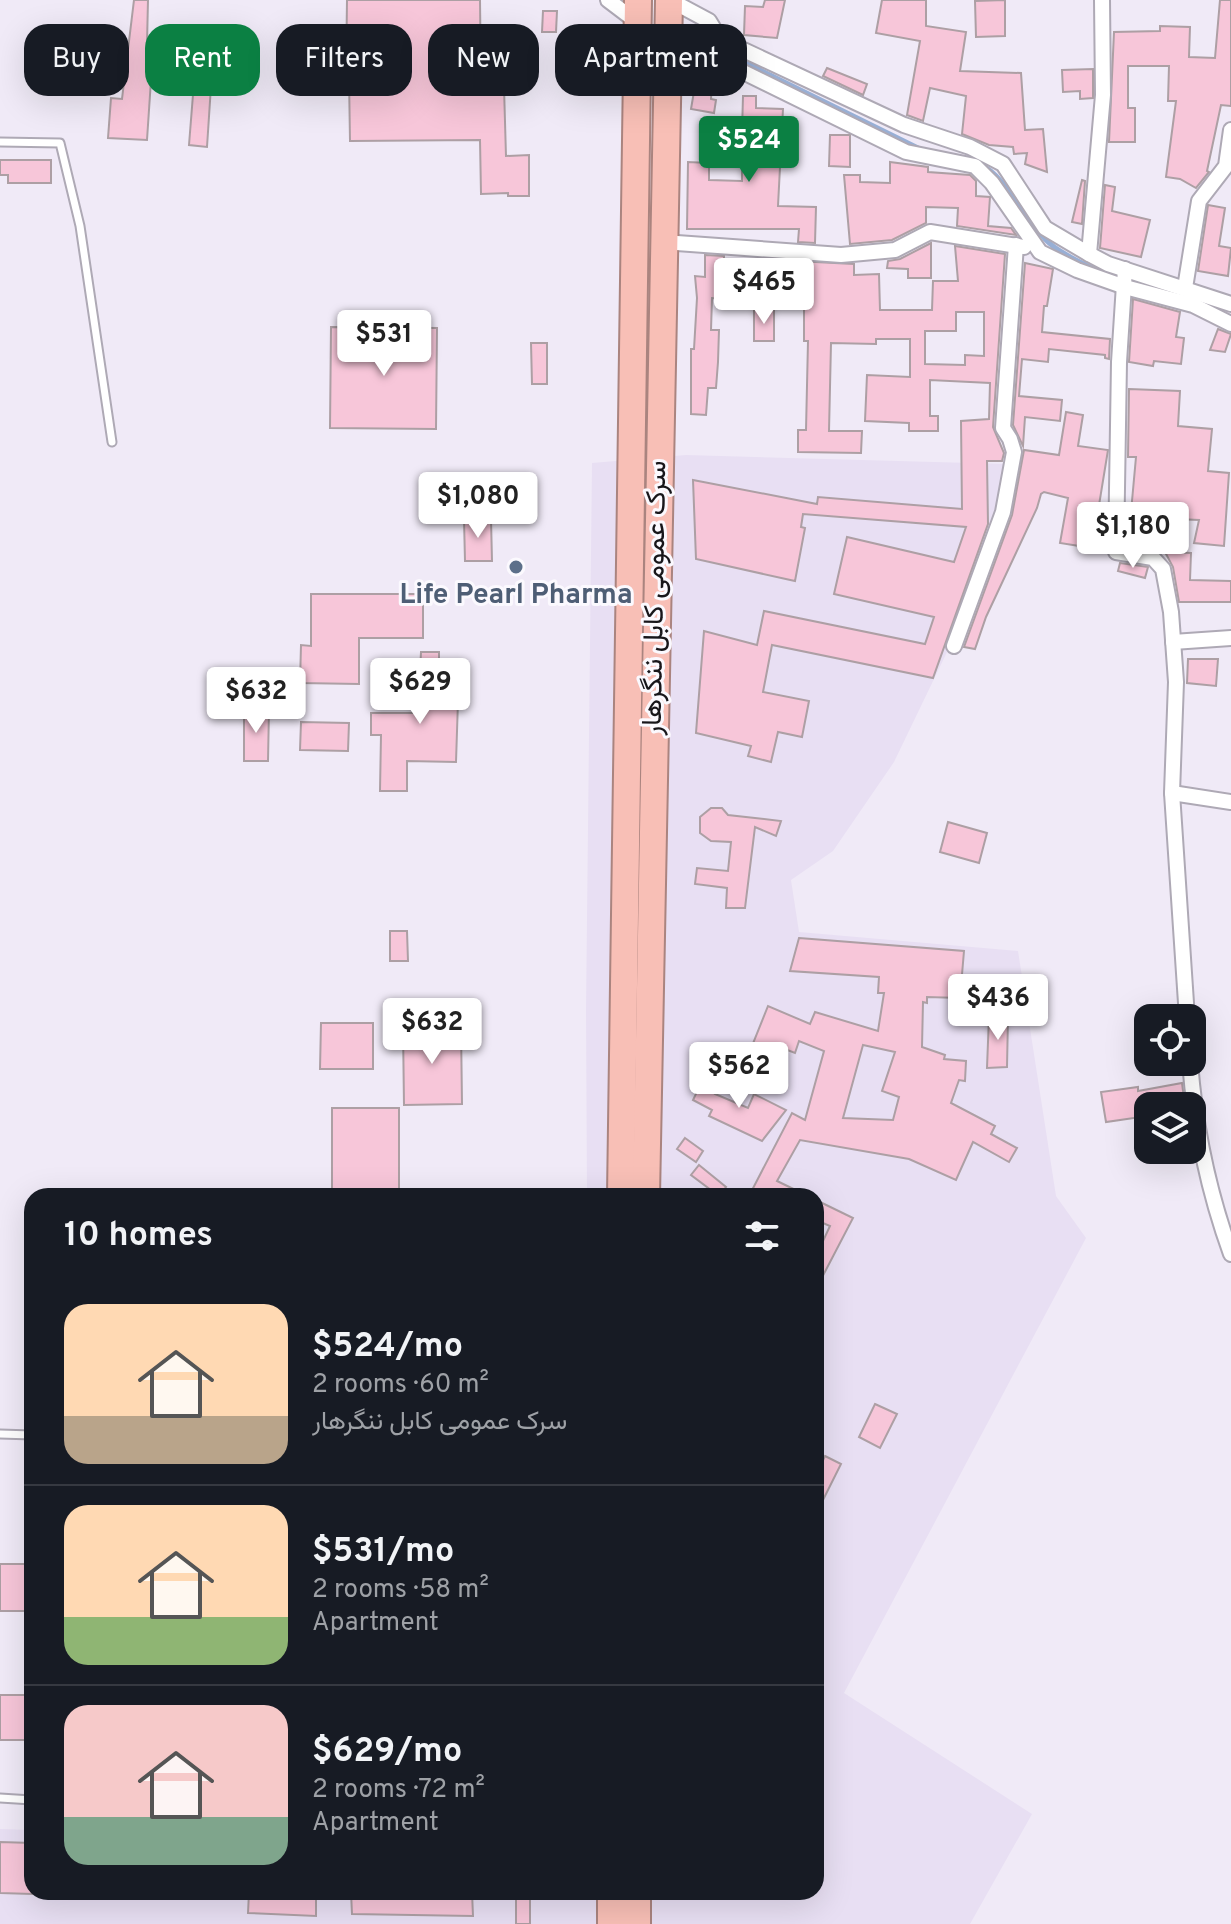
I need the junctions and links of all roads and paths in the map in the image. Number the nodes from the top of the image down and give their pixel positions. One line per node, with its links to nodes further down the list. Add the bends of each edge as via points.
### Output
1 (608, 0): 4 (street)
2 (669, 0): 5 (highway, سرک عمومی کابل ننگرهار); 13 (street, via 709,21 720,39 904,125 1003,164 1045,228)
3 (1102, 0): 13 (street, via 1103,95)
4 (638, 11): 19 (highway, سرک عمومی کابل ننگرهار)
5 (668, 24)
6 (747, 74): 12 (street, via 906,152 975,166)
7 (667, 96): 10 (highway, سرک عمومی کابل ننگرهار)
8 (1231, 130): 15 (street, via 1226,166 1199,201)
9 (0, 142): 18 (lane, via 60,143 80,226)
10 (663, 242): 11 (street, via 841,255 895,250 930,232); 19 (highway, سرک عمومی کابل ننگرهار)
11 (1016, 245): 12 (street); 22 (street, via 1003,428 1014,452 1003,512)
12 (1040, 252): 14 (street, via 1077,270)
13 (1089, 254): 14 (street)
14 (1125, 278): 15 (street); 17 (street); 21 (street, via 1116,552 1153,558 1163,569)
15 (1185, 288): 16 (street)
16 (1231, 304)
17 (1231, 324)
18 (112, 442)
19 (643, 606): 26 (highway, سرک عمومی کابل ننگرهار)
20 (1231, 638): 21 (street)
21 (1173, 642): 23 (street)
22 (954, 646)
23 (1172, 793): 24 (street); 25 (street)
24 (1231, 802)
25 (1186, 1004)
26 (636, 1007): 28 (highway, سرک عمومی کابل ننگرهار); 29 (highway, سرک عمومی کابل ننگرهار)
27 (1191, 1076): 30 (street, via 1218,1219)
28 (622, 1188)
29 (646, 1188)
30 (1231, 1254)
31 (0, 1434): 32 (lane)
32 (24, 1435)
33 (0, 1798): 34 (lane)
34 (24, 1800)
35 (611, 1900): 37 (highway)
36 (637, 1900): 38 (highway)
37 (611, 1924)
38 (637, 1924)

